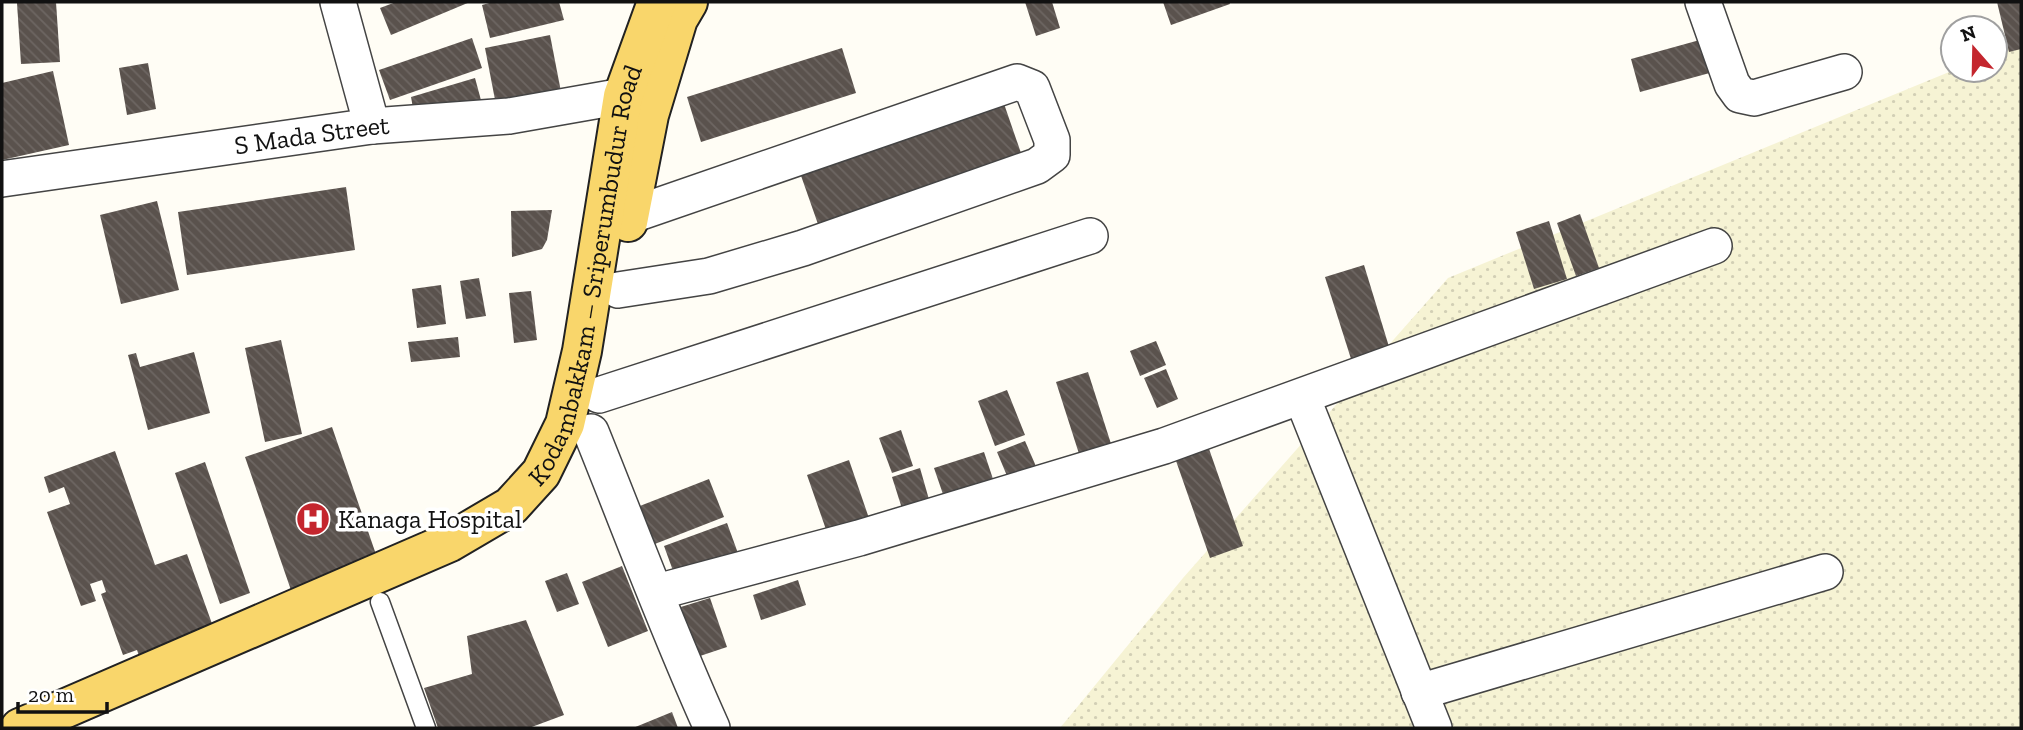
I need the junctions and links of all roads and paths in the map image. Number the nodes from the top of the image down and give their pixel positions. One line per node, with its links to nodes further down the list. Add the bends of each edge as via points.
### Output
1 (338, 2): 7 (street)
2 (657, 2): 6 (main road, Kodambakkam – Sriperumbudur Road)
3 (688, 2): 6 (main road, Kodambakkam – Sriperumbudur Road)
4 (1703, 2): 5 (street, via 1740,95 1754,98)
5 (1844, 72)
6 (637, 103): 7 (street, S Mada Street); 9 (main road, Kodambakkam – Sriperumbudur Road); 20 (main road, Kodambakkam – Sriperumbudur Road, via 565,424 541,473 510,506 450,542)
7 (372, 126): 8 (street, S Mada Street)
8 (2, 178)
9 (629, 216): 12 (main road, Kodambakkam – Sriperumbudur Road); 12 (street, via 1017,82 1032,88 1052,140 1052,155 1037,166 803,248 709,276)
10 (1090, 236): 13 (street)
11 (1714, 246): 14 (street)
12 (618, 290): 13 (main road, Kodambakkam – Sriperumbudur Road)
13 (599, 395): 15 (main road, Kodambakkam – Sriperumbudur Road)
14 (1302, 397): 17 (street, via 1150,450 859,538); 19 (street)
15 (590, 432): 17 (street); 18 (main road, Kodambakkam – Sriperumbudur Road, via 564,488 528,526 463,566)
16 (1825, 572): 19 (street)
17 (657, 592): 23 (street, via 682,664)
18 (380, 602): 21 (main road, Kodambakkam – Sriperumbudur Road); 22 (lane)
19 (1419, 692): 24 (street)
20 (20, 728)
21 (86, 728)
22 (426, 728)
23 (712, 728)
24 (1434, 728)

